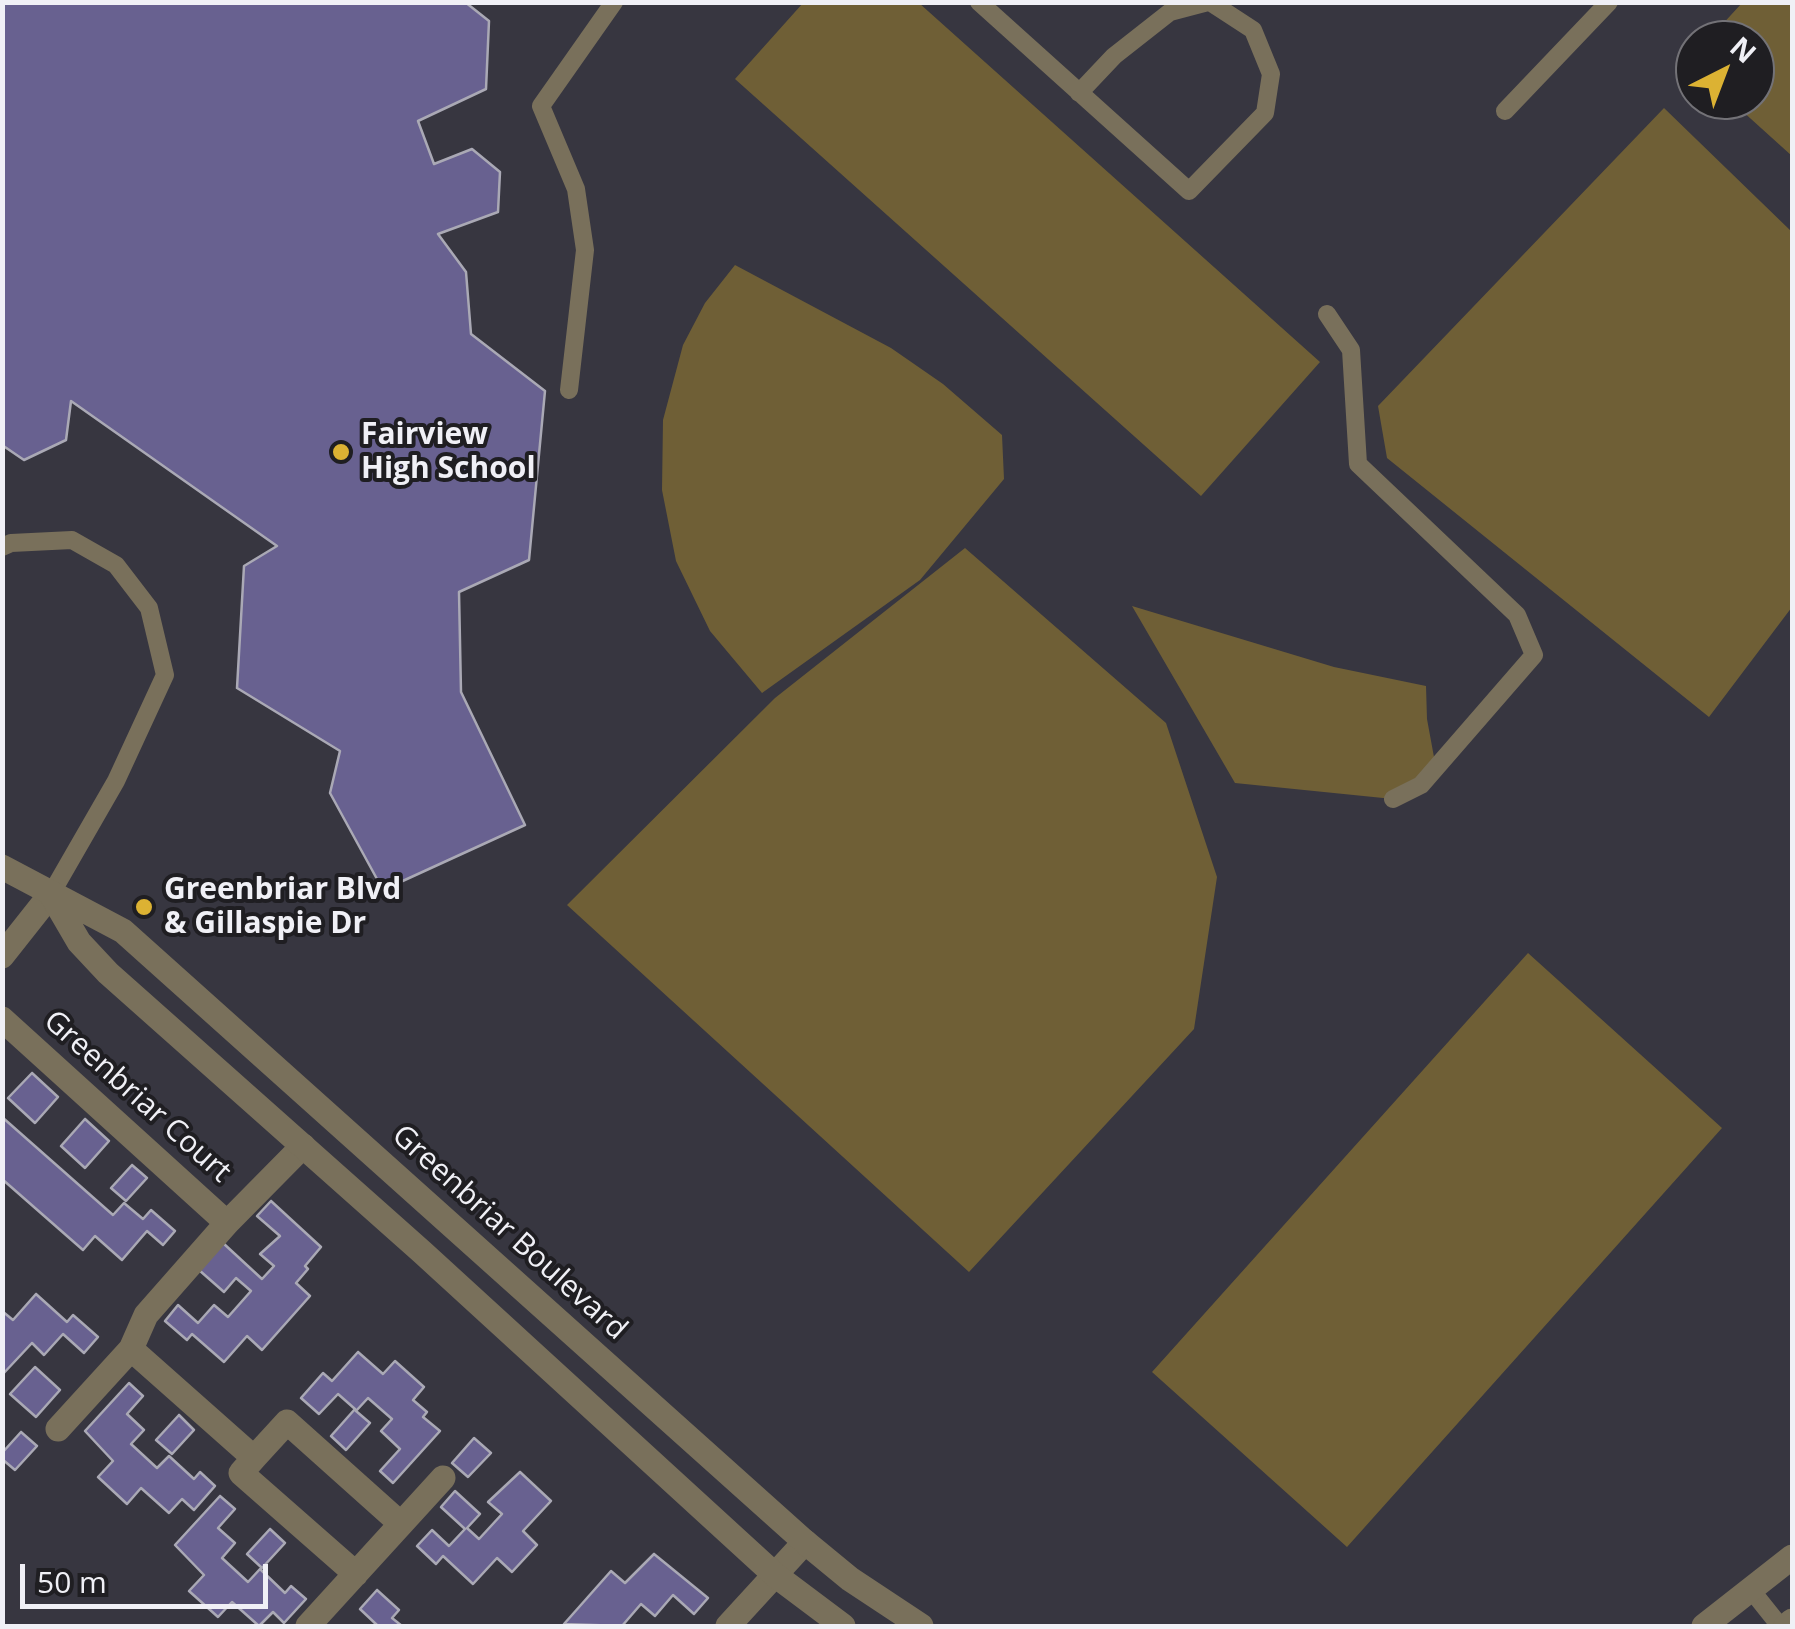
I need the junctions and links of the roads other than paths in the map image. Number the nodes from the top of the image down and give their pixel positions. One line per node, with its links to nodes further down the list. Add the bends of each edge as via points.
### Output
1 (614, 2): 8 (lane, via 541,106 576,190 585,250)
2 (979, 2): 5 (lane)
3 (1209, 2): 5 (lane, via 1170,12); 5 (lane, via 1252,30 1272,74 1266,114 1189,192)
4 (1609, 2): 6 (lane)
5 (1079, 94)
6 (1505, 111)
7 (1327, 314): 10 (lane, via 1351,350 1358,464 1517,614 1534,654 1421,786)
8 (569, 390)
9 (2, 547): 12 (lane, via 72,540 116,565 150,608 165,674 116,781)
10 (1393, 799)
11 (2, 866): 12 (street, Greenbriar Boulevard)
12 (51, 894): 13 (street); 15 (street, Greenbriar Boulevard, via 79,942 108,973); 22 (street, Greenbriar Boulevard, via 124,931)
13 (2, 956)
14 (2, 1020): 16 (street, Greenbriar Court)
15 (303, 1146): 16 (street, Greenbriar Court); 25 (street, Greenbriar Boulevard)
16 (227, 1223): 17 (street, Greenbriar Court, via 146,1315)
17 (131, 1349): 18 (street, Greenbriar Court); 19 (street)
18 (58, 1429)
19 (254, 1458): 21 (street, via 287,1422); 24 (street, via 241,1473)
20 (443, 1478): 21 (street)
21 (401, 1524): 24 (street)
22 (806, 1542): 25 (street); 31 (street, Greenbriar Boulevard)
23 (1792, 1557): 26 (street)
24 (356, 1574): 28 (street)
25 (775, 1574): 29 (street); 30 (street, Greenbriar Boulevard)
26 (1752, 1591): 32 (street); 33 (lane)
27 (1792, 1621): 33 (street)
28 (308, 1626)
29 (728, 1626)
30 (843, 1626)
31 (922, 1626)
32 (1704, 1626)
33 (1783, 1626)

